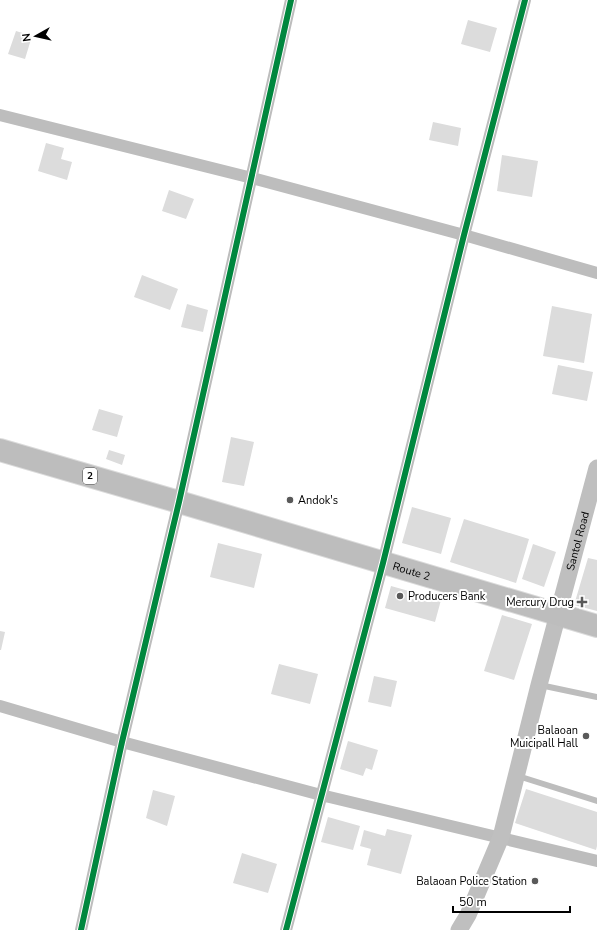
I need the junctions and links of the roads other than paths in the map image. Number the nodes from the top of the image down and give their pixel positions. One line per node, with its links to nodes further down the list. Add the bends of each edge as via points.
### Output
1 (291, 0): 4 (street)
2 (525, 0): 5 (street)
3 (0, 115): 4 (street)
4 (252, 178): 5 (street); 9 (street)
5 (464, 235): 6 (street); 10 (street)
6 (597, 273)
7 (0, 450): 9 (highway, 2)
8 (597, 468): 11 (main road, Santol Road)
9 (180, 502): 10 (highway, Route 2 / 2); 16 (street)
10 (383, 563): 11 (highway, Route 2 / 2); 18 (street)
11 (558, 614): 12 (highway, Route 2 / 2); 13 (main road, Santol Road)
12 (597, 626)
13 (539, 685): 14 (lane); 17 (main road, Santol Road)
14 (597, 697)
15 (0, 706): 16 (street)
16 (122, 742): 18 (street); 22 (street)
17 (516, 776): 19 (lane); 20 (main road, Santol Road)
18 (321, 795): 20 (street); 23 (street)
19 (597, 801)
20 (501, 837): 21 (street); 24 (main road, Santol Road)
21 (597, 861)
22 (81, 930)
23 (286, 930)
24 (459, 930)

